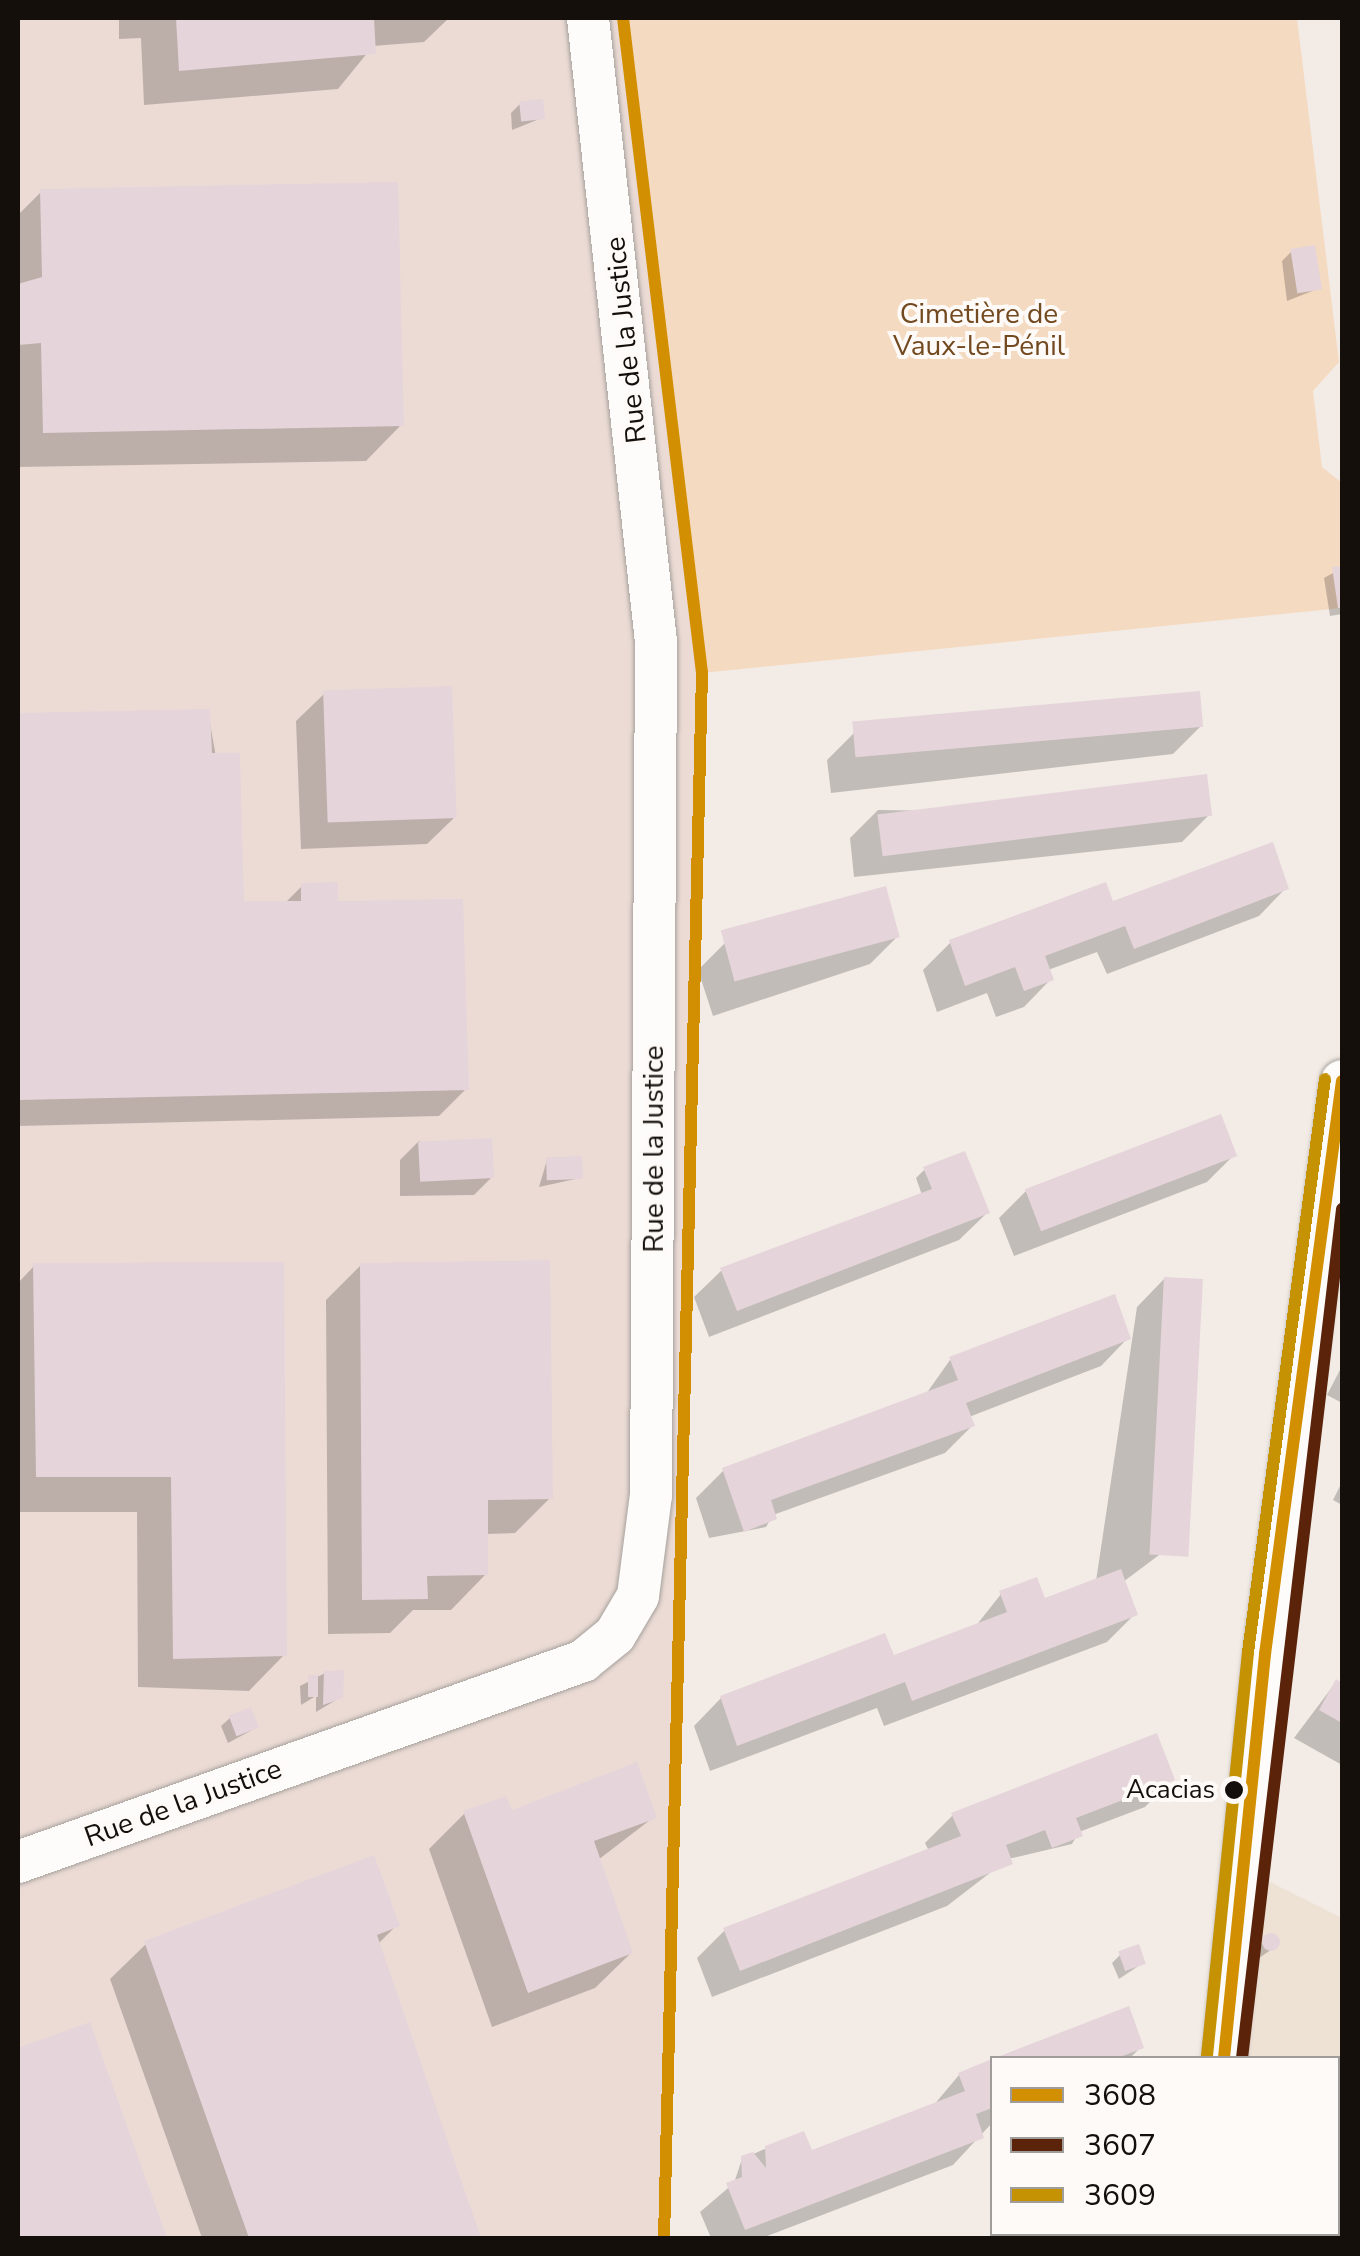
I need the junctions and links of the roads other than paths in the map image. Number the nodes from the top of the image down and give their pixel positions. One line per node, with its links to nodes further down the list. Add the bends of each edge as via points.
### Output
1 (588, 18): 3 (street, Rue de la Justice, via 656,642 652,1495 638,1596 615,1635 583,1661)
2 (1342, 1081): 4 (street, via 1265,1654)
3 (18, 1862)
4 (1224, 2056)

